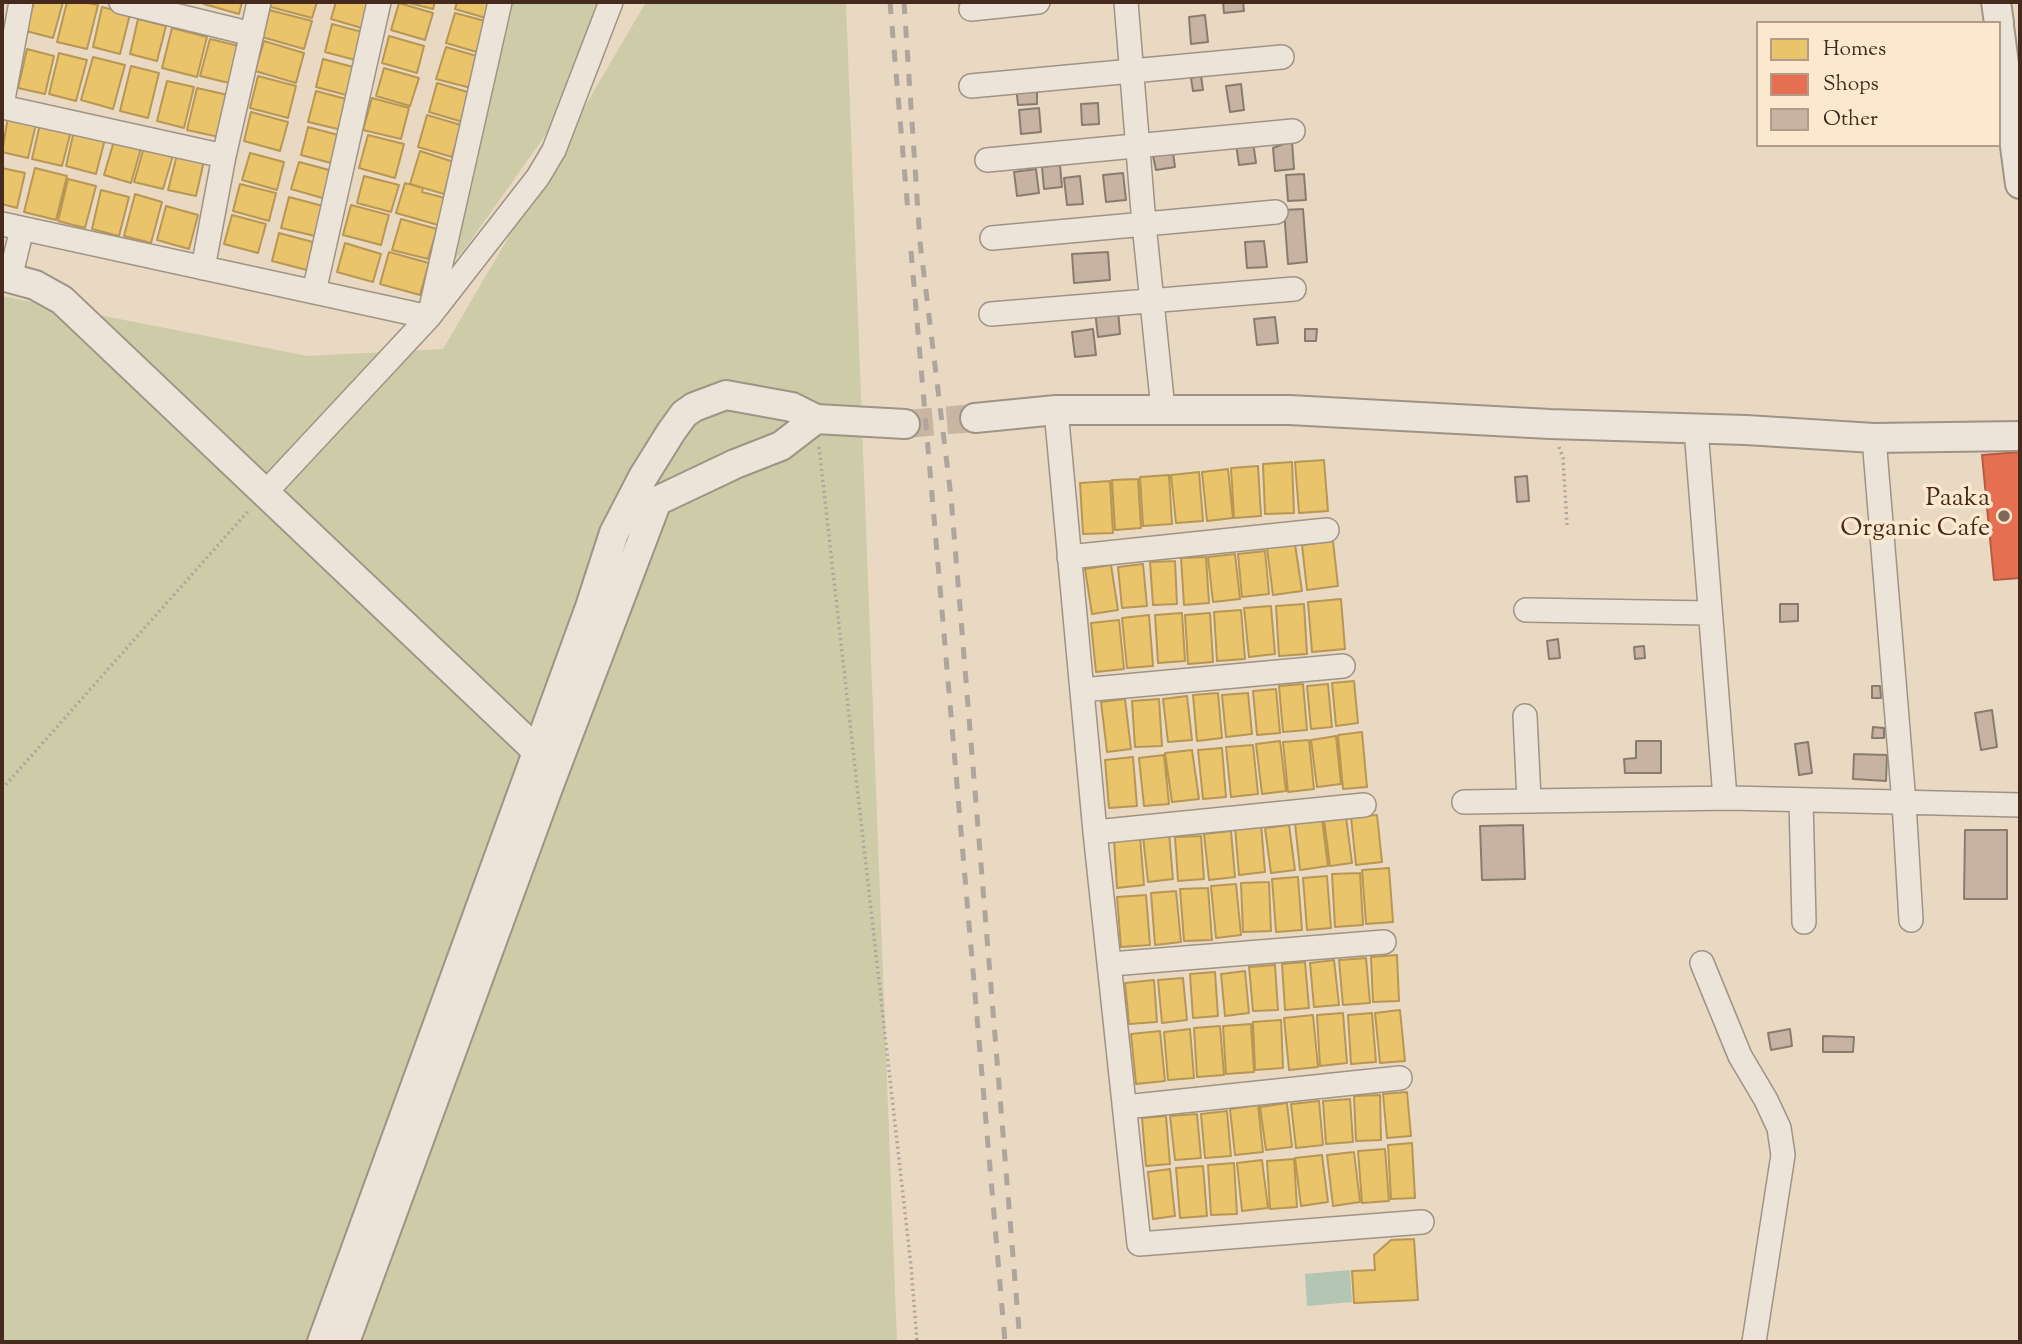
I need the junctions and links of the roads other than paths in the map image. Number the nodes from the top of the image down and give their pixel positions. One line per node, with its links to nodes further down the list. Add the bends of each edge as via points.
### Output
1 (21, 2): 18 (street)
2 (121, 2): 10 (street)
3 (259, 2): 13 (street)
4 (379, 2): 31 (street)
5 (500, 2): 34 (street)
6 (611, 2): 34 (street, via 554,150)
7 (1038, 2): 11 (street)
8 (1126, 2): 16 (street)
9 (1996, 2): 12 (street)
10 (144, 4): 13 (street)
11 (971, 9)
12 (1998, 21)
13 (252, 34): 21 (street)
14 (2001, 40): 23 (street)
15 (1282, 57): 16 (street)
16 (1131, 69): 17 (street); 20 (street)
17 (971, 86)
18 (2, 106): 21 (street)
19 (1293, 131): 20 (street)
20 (1137, 145): 22 (street); 25 (street)
21 (225, 156): 28 (street)
22 (987, 160)
23 (2020, 184)
24 (1276, 212): 25 (street)
25 (1144, 224): 27 (street); 32 (street)
26 (12, 227): 28 (street); 29 (street)
27 (992, 238)
28 (202, 268): 31 (street)
29 (6, 277): 44 (street, via 35,285 62,300)
30 (1294, 289): 32 (street)
31 (314, 292): 34 (street)
32 (1151, 300): 33 (street); 35 (street)
33 (991, 314)
34 (429, 317): 44 (street)
35 (1163, 409): 36 (street); 40 (street, via 1289,410)
36 (1056, 410): 37 (street); 47 (street)
37 (975, 418)
38 (816, 419): 39 (street); 43 (street, via 792,407 758,400 726,395 707,401 684,414); 45 (street, via 781,446)
39 (905, 424)
40 (1696, 429): 42 (street); 49 (street)
41 (2020, 436): 42 (street)
42 (1874, 438): 58 (street)
43 (643, 477): 45 (street); 53 (street, via 614,533)
44 (264, 494): 53 (street)
45 (657, 501): 53 (street)
46 (1327, 530): 47 (street)
47 (1069, 557): 51 (street)
48 (1526, 610): 49 (street)
49 (1709, 613): 54 (street)
50 (1343, 666): 51 (street)
51 (1082, 690): 61 (street)
52 (1525, 716): 55 (street)
53 (547, 757): 70 (street); 71 (street)
54 (1725, 798): 55 (street); 56 (street)
55 (1529, 800): 57 (street)
56 (1801, 800): 58 (street); 63 (street)
57 (1464, 802)
58 (1904, 803): 60 (street); 62 (street)
59 (1364, 805): 61 (street)
60 (2020, 805)
61 (1096, 832): 66 (street)
62 (1911, 920)
63 (1804, 922)
64 (1384, 942): 66 (street)
65 (1702, 963): 72 (street, via 1740,1056 1779,1128 1783,1156)
66 (1111, 964): 68 (street)
67 (1400, 1078): 68 (street)
68 (1125, 1107): 69 (street, via 1139,1244)
69 (1422, 1222)
70 (322, 1342)
71 (345, 1342)
72 (1754, 1342)

